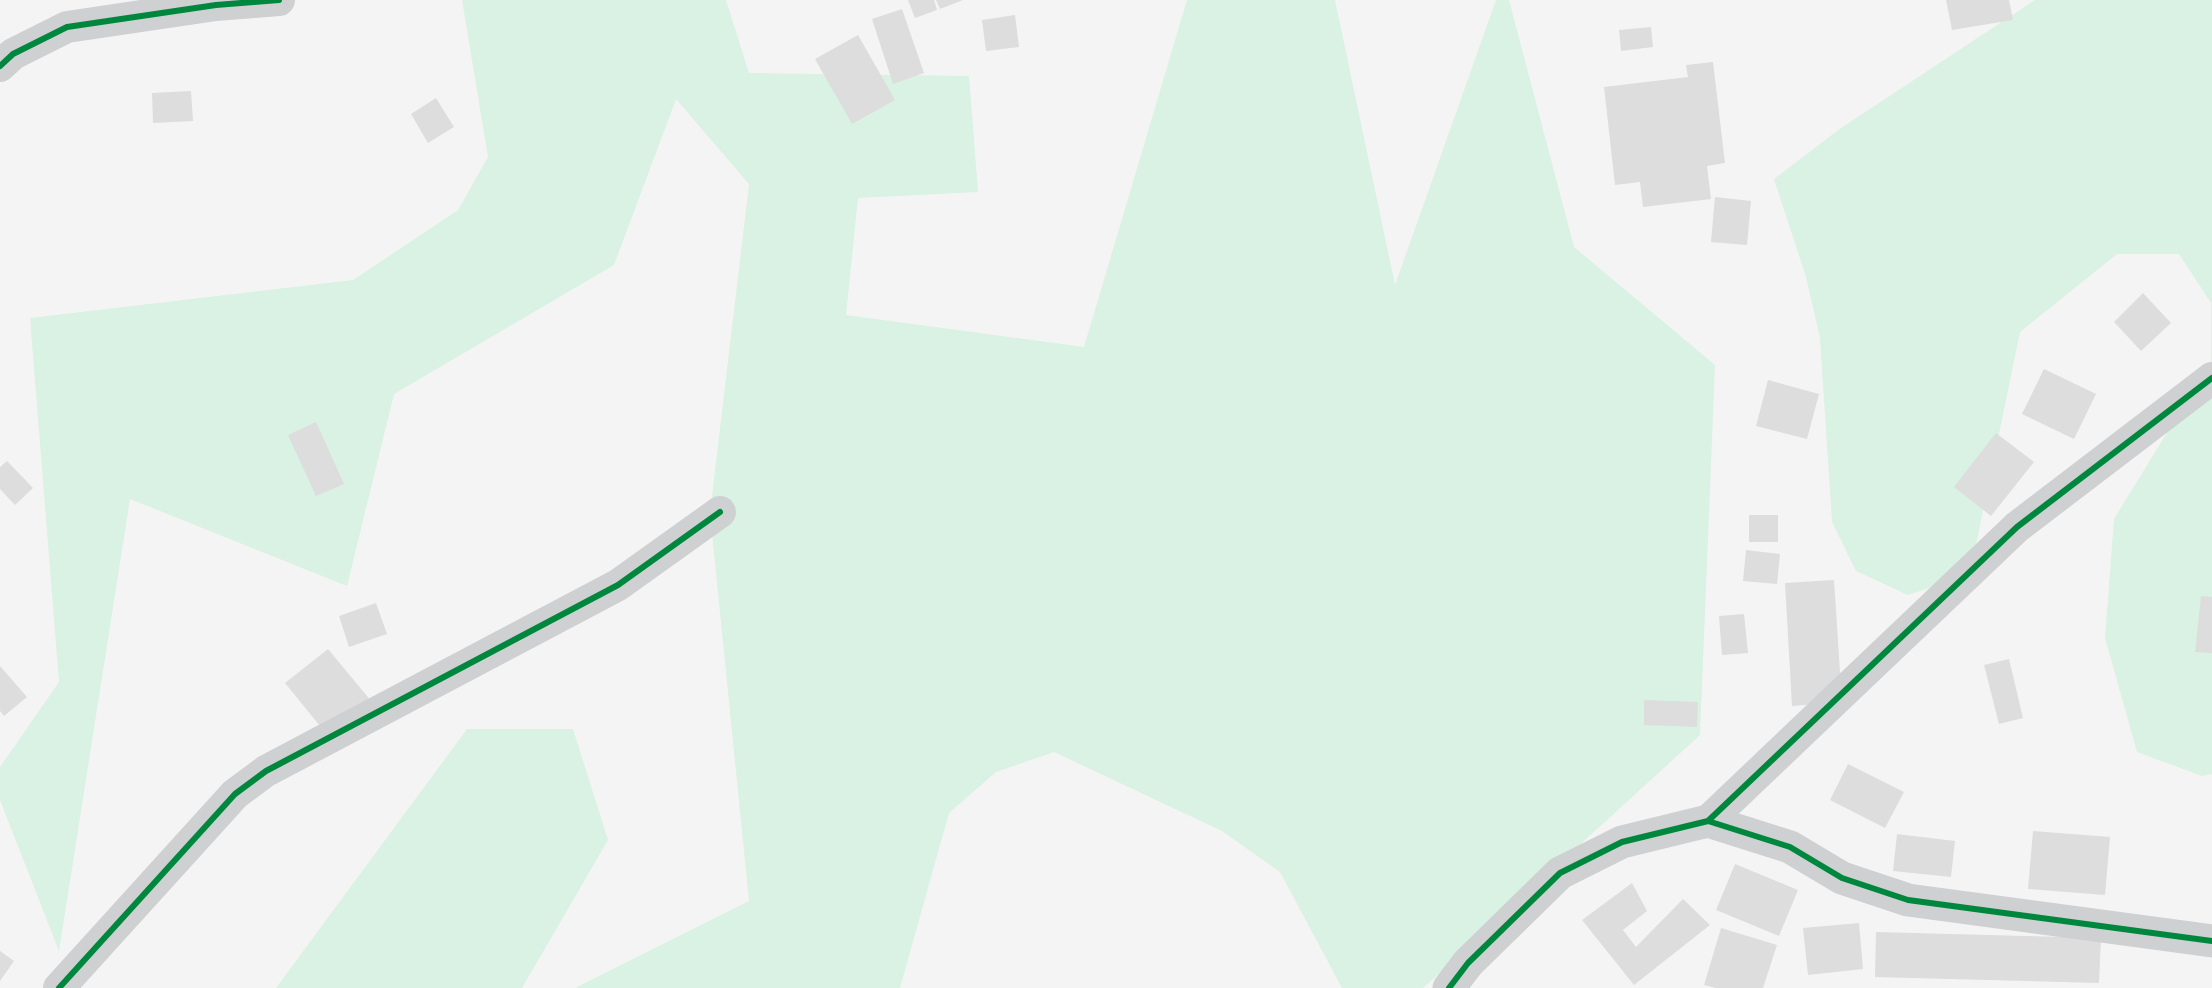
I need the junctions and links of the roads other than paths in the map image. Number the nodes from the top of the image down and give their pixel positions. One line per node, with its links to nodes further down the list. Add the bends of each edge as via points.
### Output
1 (279, 0): 2 (street, via 67,27 13,54)
2 (0, 66)
3 (2212, 378): 5 (street, via 2017,527)
4 (720, 512): 7 (street, via 618,585 266,771 235,794)
5 (1708, 820): 6 (street, via 1790,847 1842,879 1908,900); 8 (street, via 1622,842 1560,873 1468,963)
6 (2212, 941)
7 (59, 988)
8 (1449, 988)

